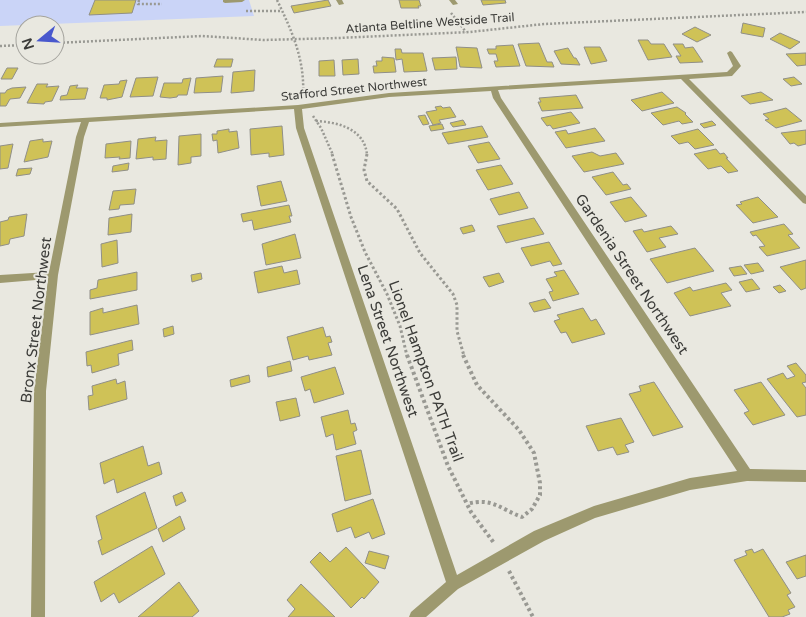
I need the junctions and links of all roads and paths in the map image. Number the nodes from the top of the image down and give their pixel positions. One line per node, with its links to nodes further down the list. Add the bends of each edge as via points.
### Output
1 (139, 0): 5 (path, via 138,4)
2 (242, 0): 4 (street)
3 (277, 0): 8 (path)
4 (225, 1)
5 (162, 4)
6 (244, 10): 8 (path)
7 (449, 10): 10 (path)
8 (282, 11): 11 (path, Lionel Hampton PATH Trail)
9 (806, 12): 10 (path, Atlanta Beltline Westside Trail, via 544,24)
10 (467, 32): 11 (path, Atlanta Beltline Westside Trail)
11 (294, 39): 12 (path, Atlanta Beltline Westside Trail, via 202,36); 18 (path, Lionel Hampton PATH Trail, via 305,79)
12 (65, 43)
13 (15, 45): 14 (path)
14 (0, 46)
15 (730, 53): 16 (street, Stafford Street Northwest, via 737,66 729,74)
16 (683, 77): 17 (street, Stafford Street Northwest); 22 (street)
17 (494, 88): 18 (street, Stafford Street Northwest, via 390,95); 25 (street, Gardenia Street Northwest, via 497,98)
18 (303, 106): 19 (street, Stafford Street Northwest); 20 (path, Lionel Hampton PATH Trail); 29 (street, Lena Street Northwest, via 300,128)
19 (86, 120): 21 (street, Stafford Street Northwest); 23 (street, Bronx Street Northwest)
20 (316, 121): 27 (path, Lionel Hampton PATH Trail, via 334,160 351,217 397,318 409,363 448,466); 27 (path, via 340,124 358,134 365,144 368,152 364,174 367,181 396,209 420,254 450,287 457,303 457,331 472,376 494,408 521,432 534,451 541,486 540,500 530,512 522,517 480,499)
21 (0, 125)
22 (806, 201)
23 (53, 275): 24 (street); 30 (street, Bronx Street Northwest, via 40,391)
24 (0, 279)
25 (747, 475): 26 (street); 28 (street, via 690,484 594,512 538,536)
26 (806, 476)
27 (467, 504): 28 (path, Lionel Hampton PATH Trail)
28 (502, 557): 29 (street); 32 (path, Lionel Hampton PATH Trail)
29 (454, 584): 31 (street)
30 (38, 617)
31 (416, 617)
32 (532, 617)

